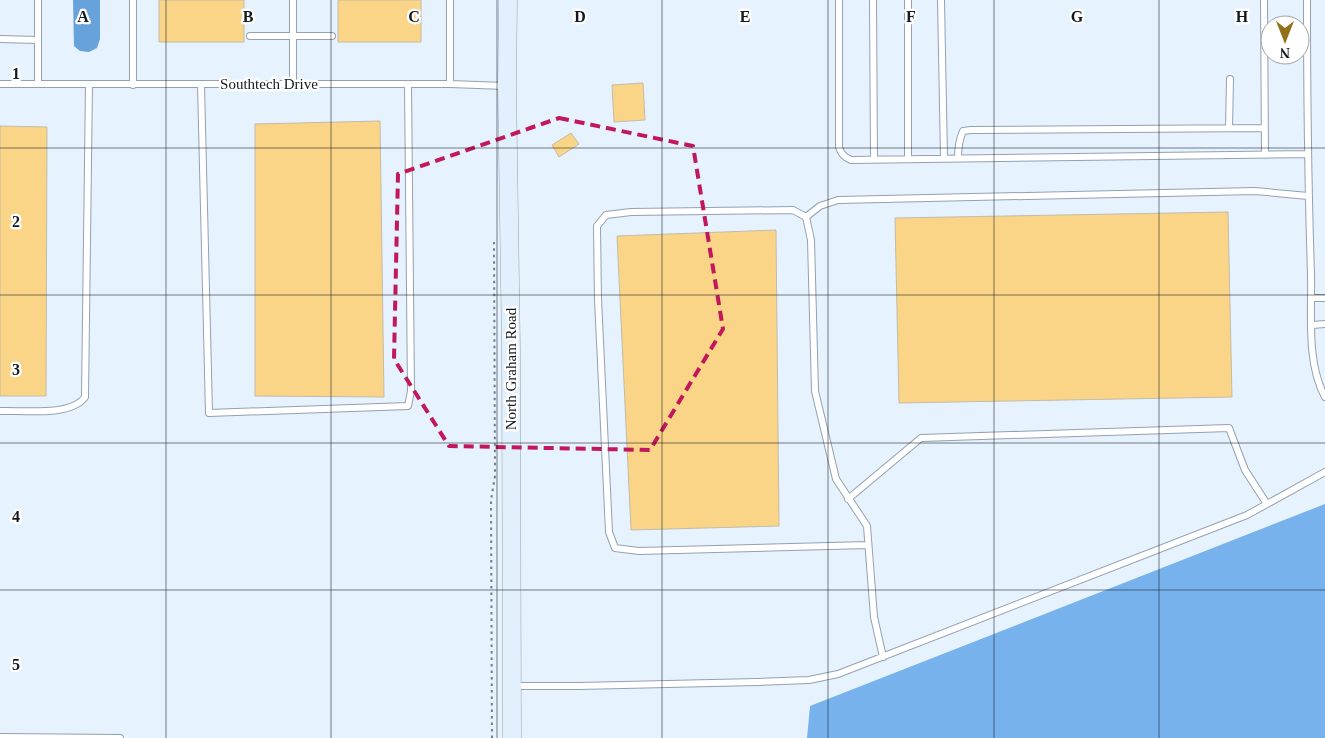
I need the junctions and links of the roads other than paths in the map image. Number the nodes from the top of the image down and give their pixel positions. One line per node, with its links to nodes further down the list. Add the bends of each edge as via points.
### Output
1 (38, 0): 16 (lane)
2 (133, 0): 25 (lane)
3 (292, 0): 13 (lane)
4 (450, 0): 24 (lane)
5 (508, 0): 26 (street, North Graham Road)
6 (838, 0): 33 (lane, via 840,152 851,160)
7 (873, 0): 33 (lane)
8 (908, 0): 34 (lane)
9 (941, 0): 31 (lane)
10 (1264, 0): 28 (lane)
11 (1307, 0): 30 (lane)
12 (250, 36): 13 (lane)
13 (293, 36): 14 (lane); 22 (lane)
14 (332, 36)
15 (0, 39): 16 (lane)
16 (38, 40): 19 (lane)
17 (1230, 79): 27 (lane)
18 (0, 84): 19 (lane, Southtech Drive)
19 (35, 84): 20 (lane, Southtech Drive)
20 (89, 84): 25 (lane, Southtech Drive); 42 (lane, via 85,397 74,407 57,410)
21 (201, 84): 22 (lane, Southtech Drive); 23 (lane, via 209,413 408,406 411,391); 25 (lane, Southtech Drive)
22 (293, 84): 23 (lane, Southtech Drive)
23 (408, 84): 24 (lane, Southtech Drive)
24 (450, 84): 26 (lane, Southtech Drive)
25 (133, 85)
26 (507, 86): 48 (street, North Graham Road)
27 (1229, 128): 28 (lane); 32 (lane, via 971,130 963,131)
28 (1265, 128): 29 (lane)
29 (1265, 154): 30 (lane); 32 (lane)
30 (1308, 154): 35 (lane)
31 (944, 158): 32 (lane); 34 (lane)
32 (958, 158)
33 (874, 159): 34 (lane)
34 (908, 159)
35 (1308, 196): 36 (lane, via 1255,191 838,200 820,206); 37 (lane)
36 (806, 217): 44 (lane, via 811,240 815,391 836,479); 46 (lane, via 792,210 632,212 606,215 597,226 609,532 615,548 639,551)
37 (1311, 298): 38 (lane); 40 (lane)
38 (1325, 298)
39 (1325, 324): 40 (lane)
40 (1312, 325): 41 (lane, via 1312,360)
41 (1325, 397)
42 (0, 410)
43 (1325, 472): 45 (lane)
44 (848, 499): 45 (lane, via 922,438 1229,428 1245,470); 46 (lane, via 867,526)
45 (1267, 504): 47 (lane, via 1247,515)
46 (868, 545): 47 (lane, via 874,617)
47 (883, 657): 48 (lane, via 838,674 809,680)
48 (512, 686): 51 (street, North Graham Road)
49 (0, 737): 50 (lane)
50 (118, 738)
51 (512, 738)

